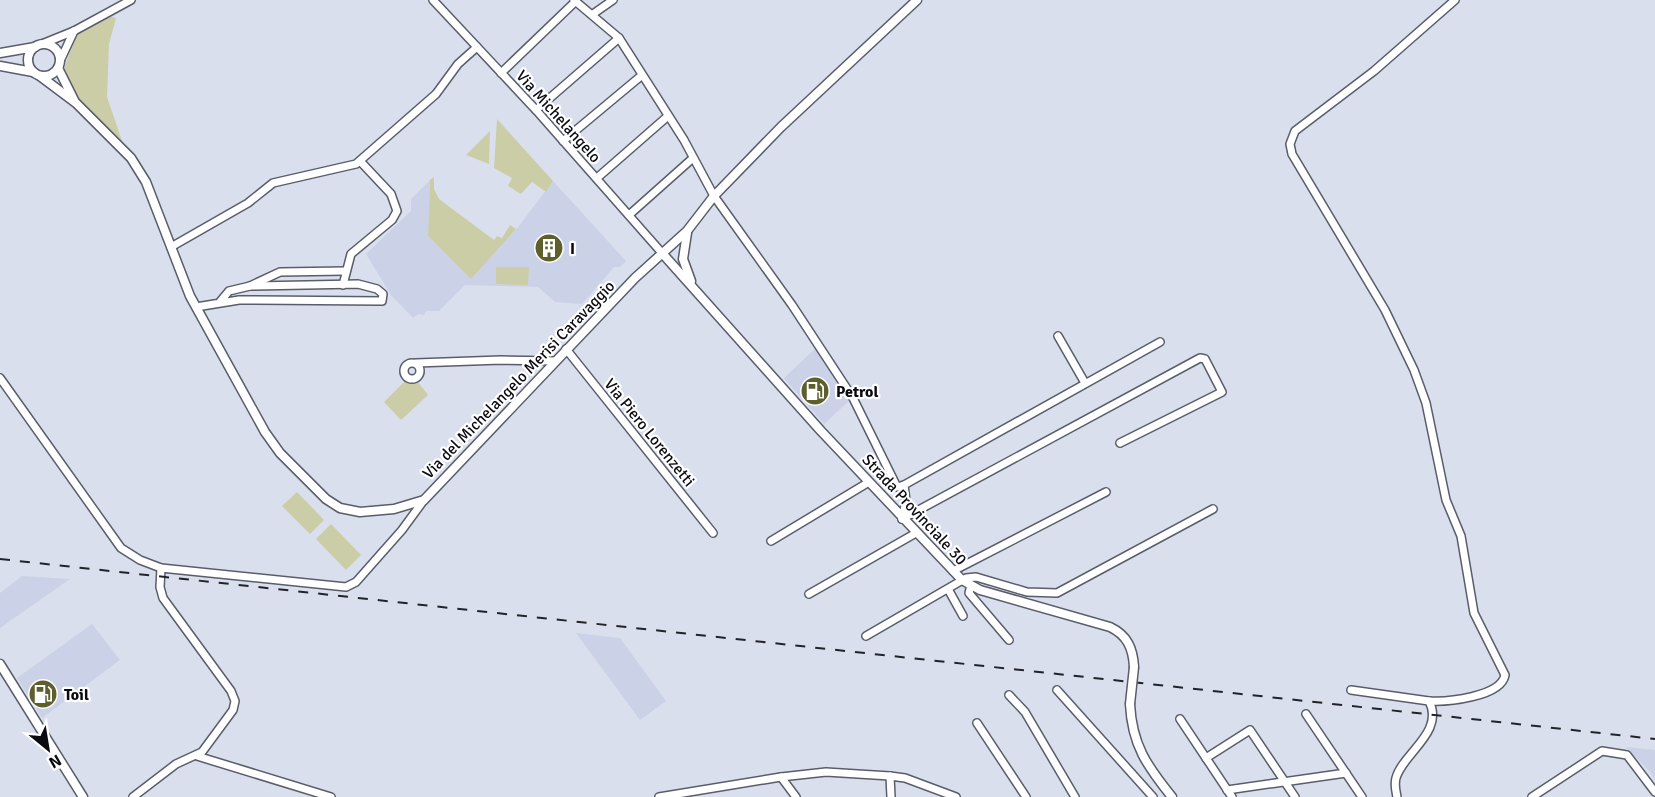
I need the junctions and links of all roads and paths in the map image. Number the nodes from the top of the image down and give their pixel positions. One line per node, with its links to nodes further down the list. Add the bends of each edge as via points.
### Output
1 (130, 0): 8 (street)
2 (433, 0): 11 (street, Via Michelangelo)
3 (613, 0): 7 (street)
4 (916, 0): 25 (street, Via del Michelangelo Merisi Caravaggio)
5 (1455, 0): 67 (street, via 1374,72 1306,121 1290,144 1292,154 1385,310 1414,370 1426,403 1446,500 1461,536 1474,613 1506,675 1500,686 1481,694)
6 (575, 1): 7 (street); 15 (street)
7 (593, 14): 9 (street)
8 (74, 31): 10 (street); 13 (street)
9 (619, 38): 17 (street); 19 (street)
10 (39, 45): 12 (street); 13 (street, via 53,47); 16 (street, via 28,58)
11 (477, 46): 15 (street, Via Michelangelo); 23 (street, via 436,94)
12 (0, 53)
13 (59, 64): 16 (street, via 48,76); 18 (street, Via del Michelangelo Merisi Caravaggio)
14 (0, 66): 16 (street)
15 (501, 73): 19 (street, Via Michelangelo)
16 (36, 74): 18 (street, Via del Michelangelo Merisi Caravaggio)
17 (641, 76): 20 (street); 21 (street)
18 (76, 103): 28 (street, Via del Michelangelo Merisi Caravaggio, via 131,159 146,182)
19 (536, 110): 21 (street, Via Michelangelo)
20 (668, 116): 22 (street); 24 (street)
21 (563, 141): 24 (street, Via Michelangelo)
22 (693, 158): 25 (street); 26 (street)
23 (360, 161): 28 (street, via 273,183 248,203); 30 (street, via 391,194 397,210 392,220 351,254)
24 (597, 178): 26 (street, Via Michelangelo)
25 (714, 196): 27 (street, Via del Michelangelo Merisi Caravaggio); 46 (street, via 853,398 897,487)
26 (629, 215): 29 (street, Via Michelangelo)
27 (687, 231): 29 (street, Via del Michelangelo Merisi Caravaggio); 32 (street, via 683,259)
28 (171, 247): 35 (street, Via del Michelangelo Merisi Caravaggio)
29 (662, 253): 32 (street, Strada Provinciale 30); 38 (street, Via del Michelangelo Merisi Caravaggio)
30 (346, 271): 31 (street); 33 (street, via 280,272)
31 (343, 285): 33 (street); 34 (street, via 377,289 383,294 382,301)
32 (692, 285): 45 (street, Strada Provinciale 30)
33 (250, 286): 34 (street, via 229,291)
34 (219, 303): 35 (street)
35 (196, 307): 48 (street, Via del Michelangelo Merisi Caravaggio, via 280,453 326,499 340,508 360,512 394,509)
36 (1058, 336): 42 (street)
37 (1160, 342): 42 (street)
38 (566, 349): 39 (street, Via del Michelangelo Merisi Caravaggio); 51 (street, Via Piero Lorenzetti)
39 (555, 361): 40 (street); 48 (street, Via del Michelangelo Merisi Caravaggio)
40 (416, 363)
41 (0, 378): 43 (street)
42 (1085, 383): 46 (street)
43 (3, 390): 54 (street, via 121,548)
44 (1120, 443): 50 (street, via 1222,392 1205,359 1200,358)
45 (869, 482): 50 (street, Strada Provinciale 30); 53 (street)
46 (904, 485): 50 (street)
47 (1106, 492): 55 (street)
48 (424, 500): 54 (street, via 356,582 346,587)
49 (1213, 509): 56 (street, via 1057,593 1027,592 976,577)
50 (902, 519): 52 (street, Strada Provinciale 30)
51 (713, 533)
52 (916, 533): 55 (street, Strada Provinciale 30); 59 (street)
53 (771, 541)
54 (161, 568): 71 (street, via 163,598 235,701 230,716)
55 (953, 571): 56 (street, Strada Provinciale 30)
56 (962, 580): 57 (street, Strada Provinciale 30); 58 (street)
57 (971, 585): 62 (street, via 969,593); 89 (street, Strada Provinciale 30, bridge, via 1119,631 1129,643 1134,667 1130,704 1136,745)
58 (948, 589): 60 (street); 61 (street)
59 (809, 594)
60 (963, 616)
61 (866, 636)
62 (1010, 640)
63 (0, 663): 80 (street)
64 (1058, 690): 79 (street)
65 (1352, 690): 67 (street)
66 (1009, 695): 88 (street, via 1025,712)
67 (1429, 701): 93 (street, via 1432,707 1428,729 1396,776)
68 (1306, 714): 73 (street)
69 (1180, 719): 72 (street)
70 (977, 723): 87 (street)
71 (197, 756): 81 (street, via 176,764); 82 (street)
72 (1206, 758): 76 (street, via 1250,730); 77 (street)
73 (1346, 773): 76 (street); 92 (street)
74 (890, 776): 75 (street, via 826,772); 85 (street); 86 (street)
75 (781, 777): 83 (street); 84 (street)
76 (1285, 782): 77 (street); 91 (street)
77 (1227, 790): 90 (street)
78 (1655, 792): 94 (street, via 1627,755 1602,751)
79 (1148, 795)
80 (83, 797)
81 (132, 797)
82 (331, 797)
83 (659, 797)
84 (796, 797)
85 (891, 797)
86 (956, 797)
87 (1026, 797)
88 (1076, 797)
89 (1173, 797)
90 (1232, 797)
91 (1295, 797)
92 (1362, 797)
93 (1397, 797)
94 (1532, 797)

